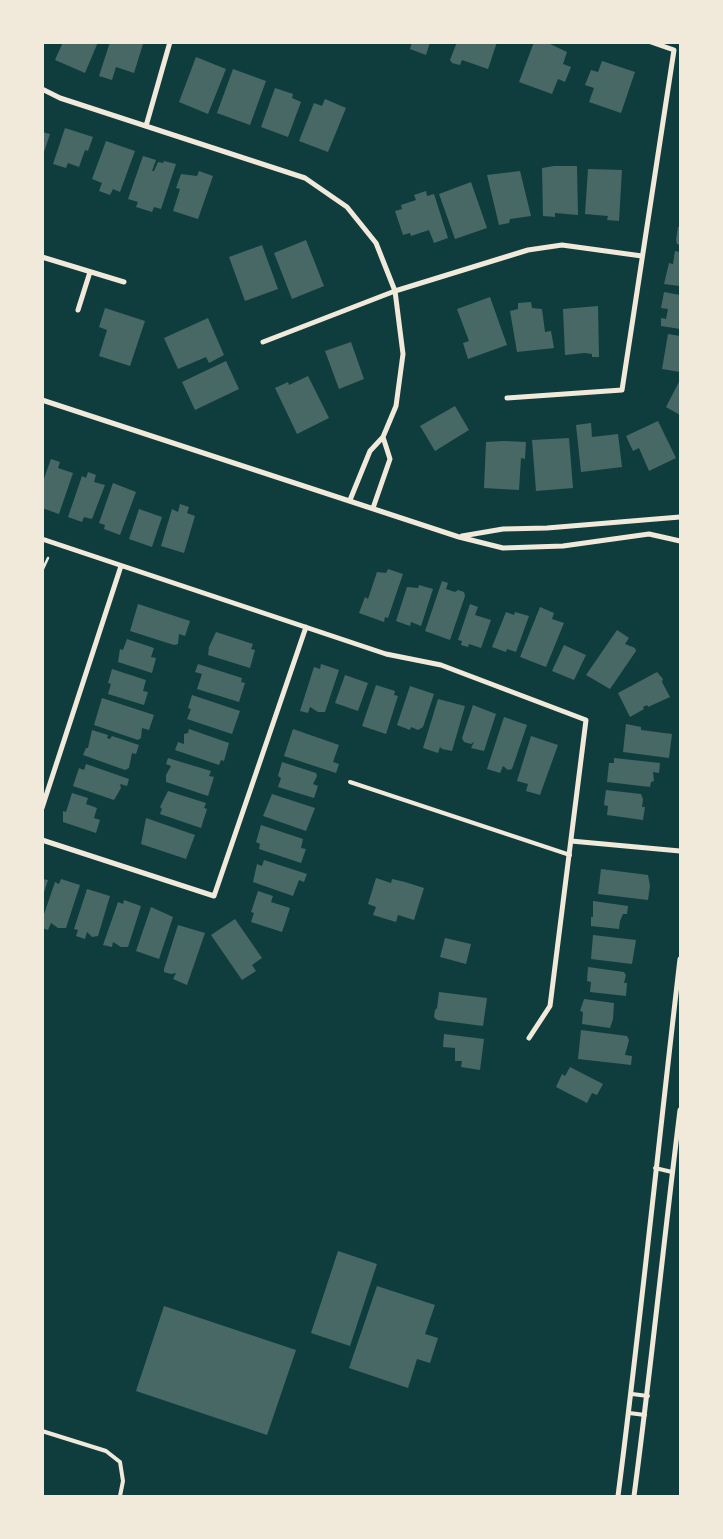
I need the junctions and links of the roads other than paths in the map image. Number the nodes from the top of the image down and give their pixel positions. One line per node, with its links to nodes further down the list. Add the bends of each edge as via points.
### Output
1 (170, 42): 4 (street)
2 (651, 42): 5 (street, via 674,50)
3 (42, 90): 4 (street)
4 (146, 126): 9 (street, via 305,178 347,207 376,243)
5 (642, 256): 9 (street, via 562,245 528,250); 12 (street, via 622,390)
6 (42, 257): 7 (street)
7 (90, 272): 8 (street); 10 (street)
8 (124, 282)
9 (395, 291): 11 (street); 14 (street, via 403,354 396,406)
10 (78, 310)
11 (263, 342)
12 (507, 398)
13 (42, 400): 15 (street)
14 (384, 438): 15 (street, via 370,451); 16 (street, via 390,459)
15 (350, 500): 16 (street)
16 (373, 508): 18 (street)
17 (680, 518): 18 (street, via 503,529)
18 (459, 537): 20 (street, via 504,548 563,546 649,534)
19 (42, 539): 21 (street)
20 (680, 541)
21 (121, 566): 22 (street); 24 (street)
22 (306, 627): 25 (street, via 214,896); 26 (street, via 386,654 441,665 586,720)
23 (350, 782): 28 (lane)
24 (42, 808)
25 (42, 840)
26 (571, 841): 27 (street); 28 (street)
27 (680, 851)
28 (570, 855): 30 (street, via 550,1006)
29 (680, 959): 32 (street)
30 (529, 1038)
31 (680, 1110): 33 (street)
32 (655, 1168): 33 (lane); 34 (street)
33 (672, 1172): 35 (street)
34 (632, 1394): 35 (lane); 36 (street)
35 (648, 1396): 37 (street)
36 (629, 1413): 37 (lane); 40 (street)
37 (645, 1415): 41 (street)
38 (42, 1431): 39 (lane, via 106,1451 120,1462 124,1481)
39 (120, 1496)
40 (618, 1496)
41 (634, 1496)

